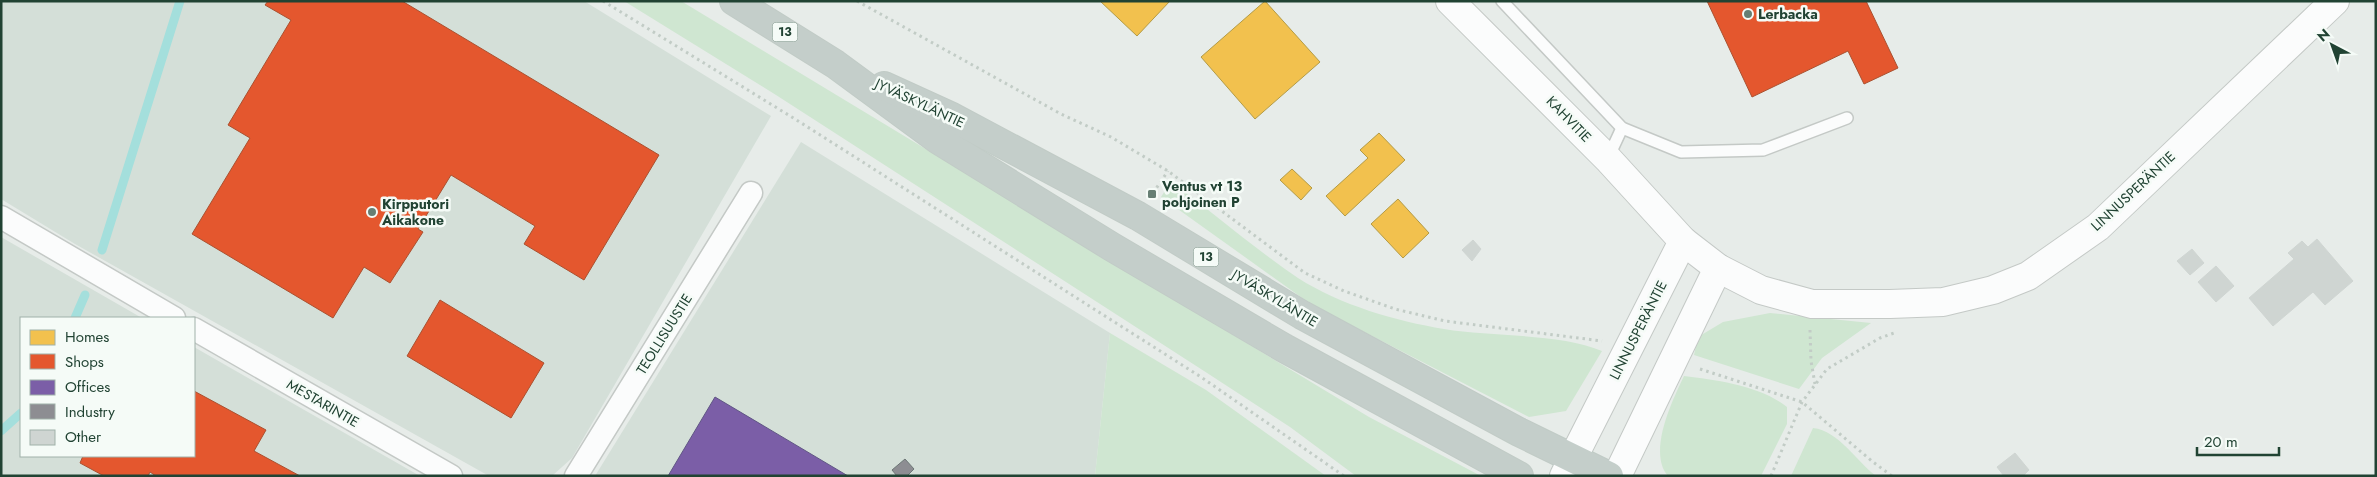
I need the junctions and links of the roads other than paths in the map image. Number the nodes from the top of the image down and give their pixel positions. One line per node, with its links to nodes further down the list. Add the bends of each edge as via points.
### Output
1 (734, 1): 5 (highway, JYVÄSKYLÄNTIE / 13)
2 (1450, 1): 8 (street, KAHVITIE)
3 (1502, 1): 7 (lane)
4 (2334, 1): 12 (street, LINNUSPERÄNTIE, via 2098,227 2028,276 1993,290 1943,302 1812,304 1762,290)
5 (835, 64): 15 (highway, JYVÄSKYLÄNTIE / 13, via 952,117 1138,216 1302,315 1519,432); 18 (highway, JYVÄSKYLÄNTIE / 13, via 937,139 1112,247 1284,348)
6 (1847, 118): 7 (lane, via 1763,150 1681,152)
7 (1622, 128): 8 (lane)
8 (1608, 159): 11 (street, KAHVITIE)
9 (750, 193): 17 (street, TEOLLISUUSTIE)
10 (1, 217): 13 (street)
11 (1683, 241): 12 (street, LINNUSPERÄNTIE); 15 (street, LINNUSPERÄNTIE)
12 (1718, 268): 20 (street)
13 (172, 317)
14 (195, 330): 16 (street, MESTARINTIE)
15 (1568, 467): 19 (highway, JYVÄSKYLÄNTIE / 13)
16 (451, 476)
17 (576, 476)
18 (1519, 476)
19 (1610, 476)
20 (1617, 476)

